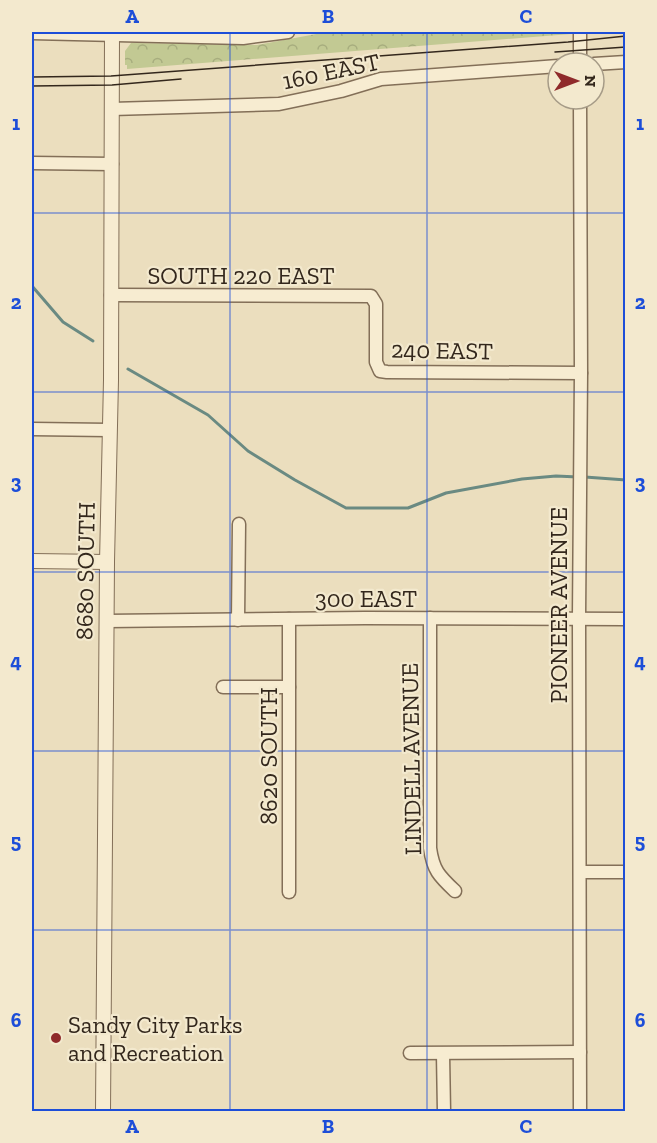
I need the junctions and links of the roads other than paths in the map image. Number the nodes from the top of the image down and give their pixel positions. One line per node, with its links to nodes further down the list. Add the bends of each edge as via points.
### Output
1 (288, 32): 5 (street)
2 (580, 32): 6 (street)
3 (32, 33): 4 (street)
4 (112, 33): 5 (street); 10 (street, 8680 SOUTH)
5 (244, 35)
6 (580, 51)
7 (626, 62): 8 (street)
8 (606, 63)
9 (546, 67): 10 (street, 160 EAST, via 381,79 279,104)
10 (112, 109): 13 (street, 8680 SOUTH)
11 (580, 111): 16 (street, PIONEER AVENUE)
12 (32, 164): 13 (street)
13 (112, 164): 14 (street, 8680 SOUTH)
14 (111, 295): 15 (street, SOUTH 220 EAST); 18 (street, 8680 SOUTH)
15 (371, 296): 16 (street, 240 EAST, via 376,303 376,362 380,370)
16 (581, 373): 23 (street, PIONEER AVENUE)
17 (32, 429): 18 (street)
18 (109, 430): 21 (street, 8680 SOUTH)
19 (239, 524): 26 (street)
20 (32, 561): 21 (street)
21 (107, 562): 27 (street, 8680 SOUTH)
22 (430, 618): 23 (street, 300 EAST); 24 (street, 300 EAST); 32 (street, LINDELL AVENUE, via 430,848 432,863)
23 (579, 618): 25 (street, 300 EAST); 30 (street, PIONEER AVENUE)
24 (289, 619): 26 (street, 300 EAST); 29 (street, 8620 SOUTH)
25 (626, 619)
26 (238, 620): 27 (street, 300 EAST)
27 (107, 621): 37 (street, 8680 SOUTH)
28 (223, 687): 29 (street)
29 (289, 687): 33 (street, 8620 SOUTH)
30 (580, 872): 31 (street); 34 (street, PIONEER AVENUE)
31 (626, 872)
32 (454, 891)
33 (290, 892)
34 (580, 1052): 36 (street); 39 (street, PIONEER AVENUE)
35 (410, 1053): 36 (street)
36 (443, 1054): 38 (street)
37 (103, 1112)
38 (444, 1112)
39 (580, 1112)

